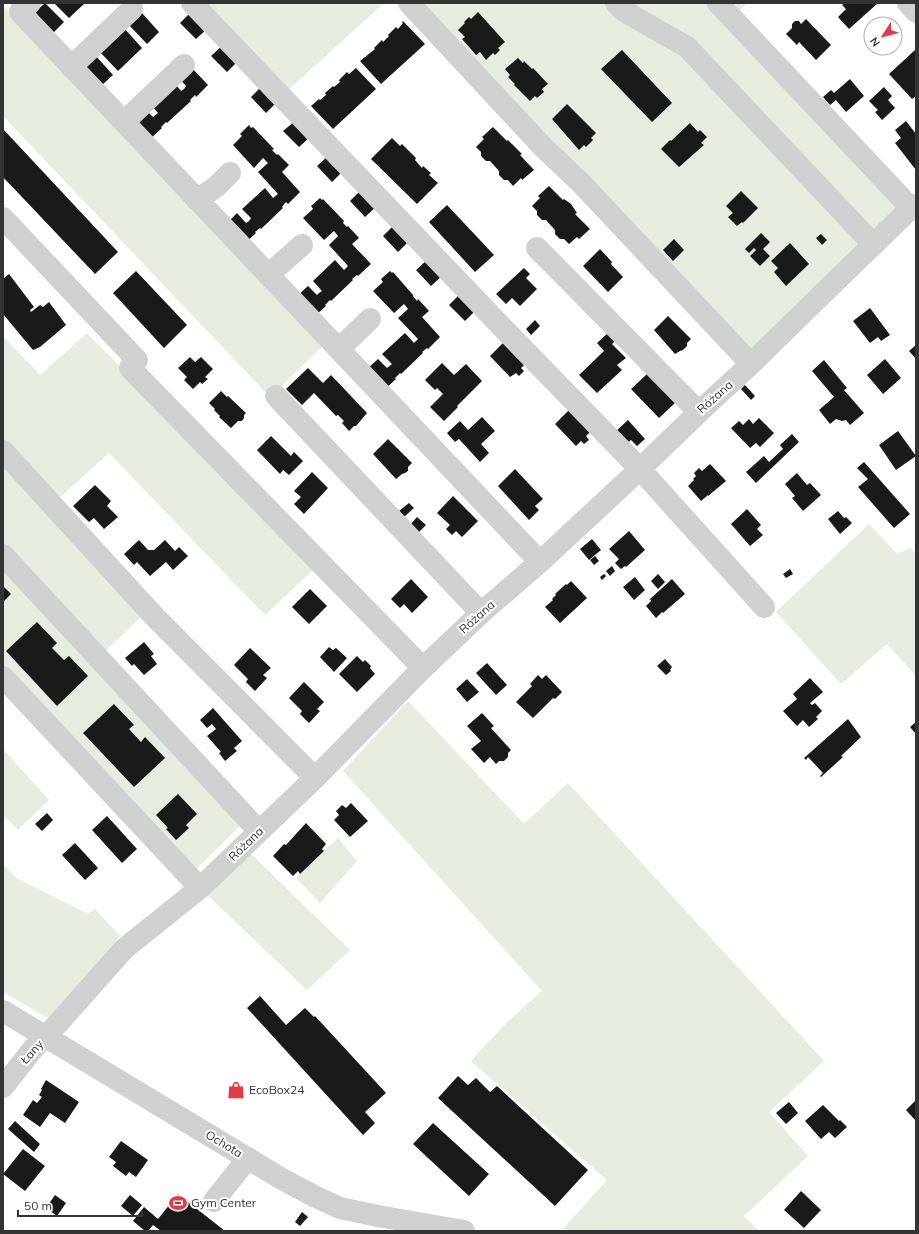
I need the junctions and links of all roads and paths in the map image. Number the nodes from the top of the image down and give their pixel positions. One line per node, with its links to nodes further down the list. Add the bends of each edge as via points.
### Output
1 (30, 3): 10 (street, via 20,12)
2 (192, 3): 26 (street)
3 (409, 3): 22 (street, via 542,147 581,183)
4 (616, 3): 16 (street, via 624,11 687,47)
5 (718, 3): 14 (street)
6 (908, 3): 8 (street)
7 (132, 9): 10 (street)
8 (916, 12)
9 (184, 65): 11 (street)
10 (71, 67): 11 (street)
11 (124, 122): 13 (street)
12 (230, 173): 13 (street)
13 (197, 200): 19 (street)
14 (914, 207): 16 (street, Różana)
15 (3, 218): 31 (street, via 136,360 130,368)
16 (873, 244): 22 (street, Różana)
17 (302, 245): 19 (street)
18 (537, 248): 24 (street)
19 (268, 275): 21 (street)
20 (370, 319): 21 (street)
21 (339, 349): 28 (street)
22 (751, 364): 24 (street, Różana)
23 (276, 396): 30 (street)
24 (699, 412): 26 (street, Różana)
25 (3, 451): 33 (street, via 154,616)
26 (640, 469): 28 (street, Różana); 29 (street)
27 (3, 555): 34 (street)
28 (540, 562): 30 (street, Różana)
29 (764, 607)
30 (481, 613): 31 (street, Różana)
31 (423, 668): 33 (street, Różana)
32 (3, 677): 35 (street)
33 (315, 778): 34 (street, Różana)
34 (259, 831): 35 (street, Różana)
35 (200, 888): 37 (street, Różana, via 124,949)
36 (3, 1011): 37 (street, Ochota)
37 (46, 1036): 38 (street, Łany); 39 (street, Ochota)
38 (3, 1087)
39 (248, 1158): 40 (street); 41 (street, Ochota, via 302,1190 340,1208)
40 (214, 1201)
41 (464, 1231)

